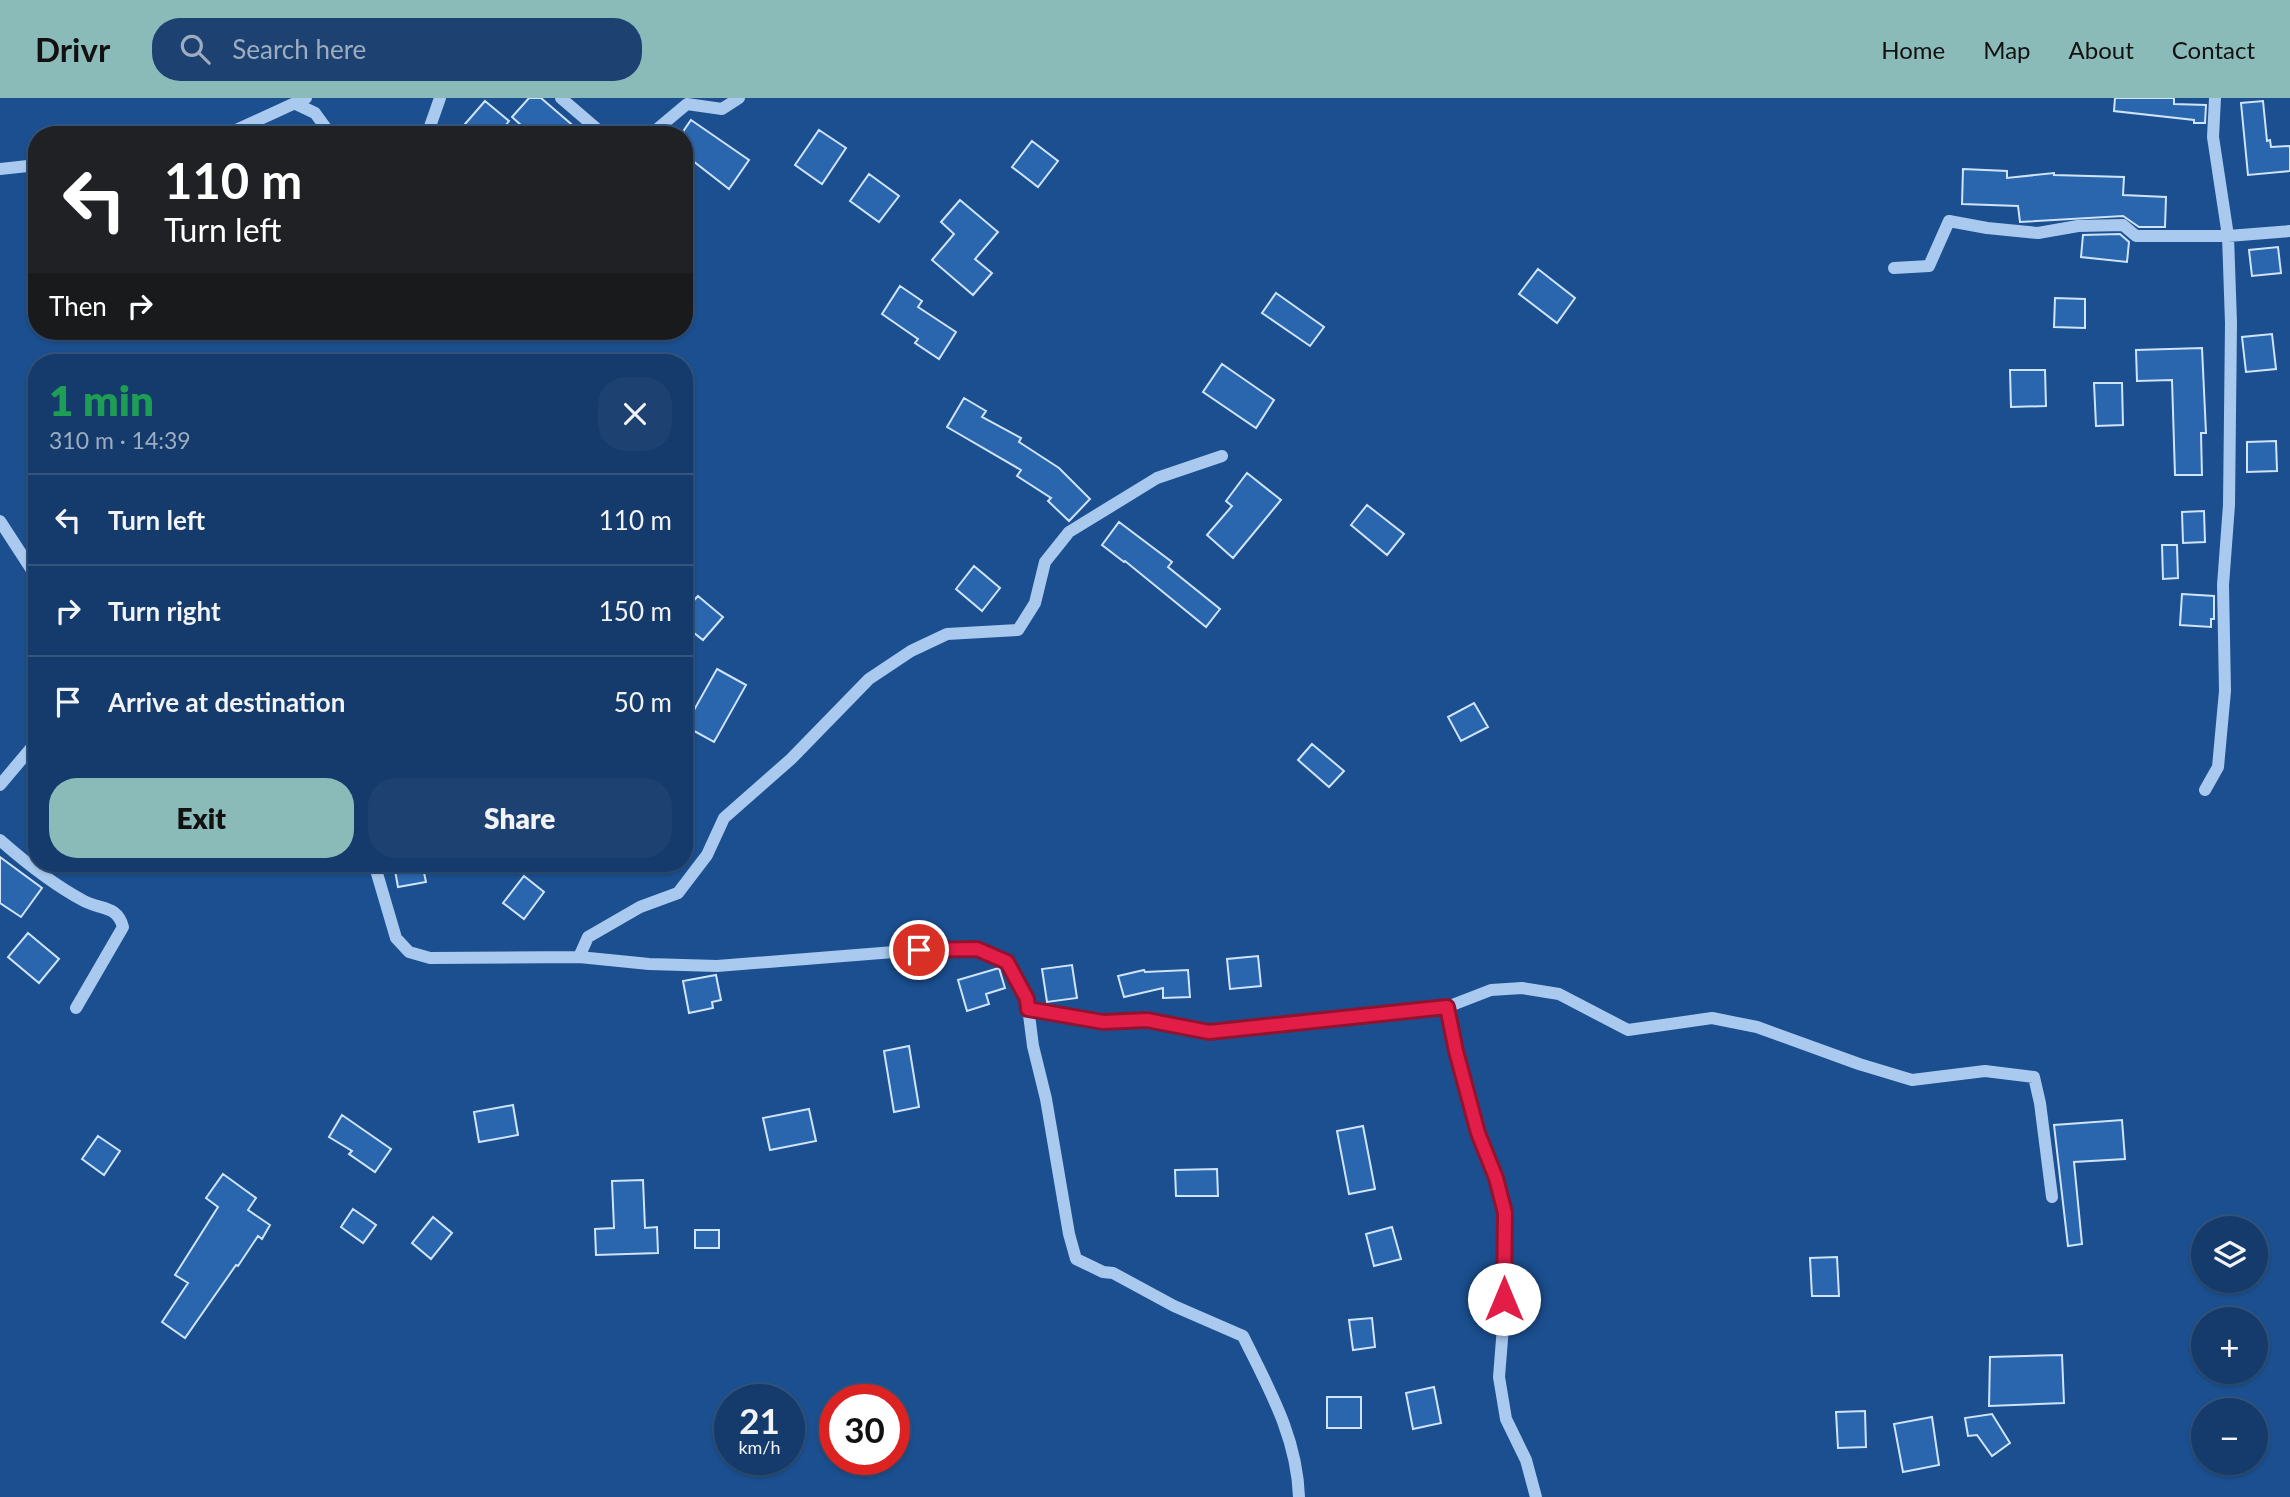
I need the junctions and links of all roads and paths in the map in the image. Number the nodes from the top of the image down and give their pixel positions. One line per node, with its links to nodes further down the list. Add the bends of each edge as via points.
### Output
1 (440, 98): 8 (street)
2 (561, 98): 9 (street)
3 (739, 98): 10 (street, via 722,109 687,104)
4 (2215, 98): 14 (street, via 2213,137)
5 (301, 101): 6 (street); 7 (street)
6 (245, 126)
7 (324, 126)
8 (430, 126)
9 (594, 126)
10 (661, 126)
11 (28, 166): 12 (street)
12 (0, 169)
13 (2290, 231): 14 (street)
14 (2228, 236): 15 (street, via 2136,236 2123,225 2038,233 1949,221 1929,266); 21 (street, via 2231,323 2229,505 2223,585 2225,691 2218,767)
15 (1894, 268)
16 (1222, 456): 26 (street, via 1157,478 1069,533 1045,562 1035,603 1018,631 947,634 869,679 791,759 724,818 707,855 678,893 640,907 588,937)
17 (0, 522): 18 (street)
18 (28, 565)
19 (28, 752): 20 (street)
20 (0, 785)
21 (2205, 790)
22 (0, 840): 23 (street)
23 (28, 864)
24 (40, 872): 27 (street, via 120,918 122,926)
25 (377, 872): 26 (street, via 396,938 410,951 430,958)
26 (579, 957): 29 (street, via 717,966 977,949 1007,962)
27 (76, 1007)
28 (1447, 1007): 29 (street, via 1209,1032 1147,1020 1103,1022); 30 (street, via 1491,990 1522,988 1559,994 1628,1030 1712,1018 1757,1027 1912,1080 1985,1071 2034,1077); 32 (street, via 1478,1133 1505,1213 1499,1377 1506,1419 1526,1460)
29 (1028, 1009): 31 (street, via 1076,1259 1243,1336 1283,1417 1299,1478)
30 (2052, 1197)
31 (1299, 1497)
32 (1536, 1497)

